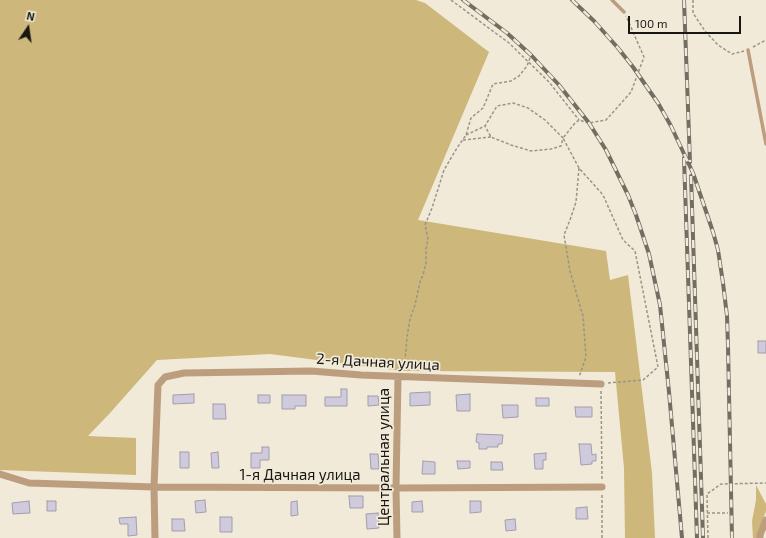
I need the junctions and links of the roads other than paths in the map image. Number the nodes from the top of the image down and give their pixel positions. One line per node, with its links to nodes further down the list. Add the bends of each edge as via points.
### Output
1 (612, 0): 2 (lane)
2 (624, 12)
3 (748, 50): 4 (lane)
4 (766, 144)
5 (398, 377): 6 (street, 2-я Дачная улица); 8 (street, 2-я Дачная улица, via 311,371 184,373 165,377 158,385); 10 (street, Центральная улица)
6 (601, 384)
7 (0, 474): 8 (street, 1-я Дачная улица, via 29,484)
8 (154, 487): 10 (street, 1-я Дачная улица); 12 (street)
9 (602, 487): 10 (street, 1-я Дачная улица)
10 (396, 488): 13 (street, Центральная улица)
11 (766, 520): 14 (street)
12 (155, 538)
13 (397, 538)
14 (760, 538)

